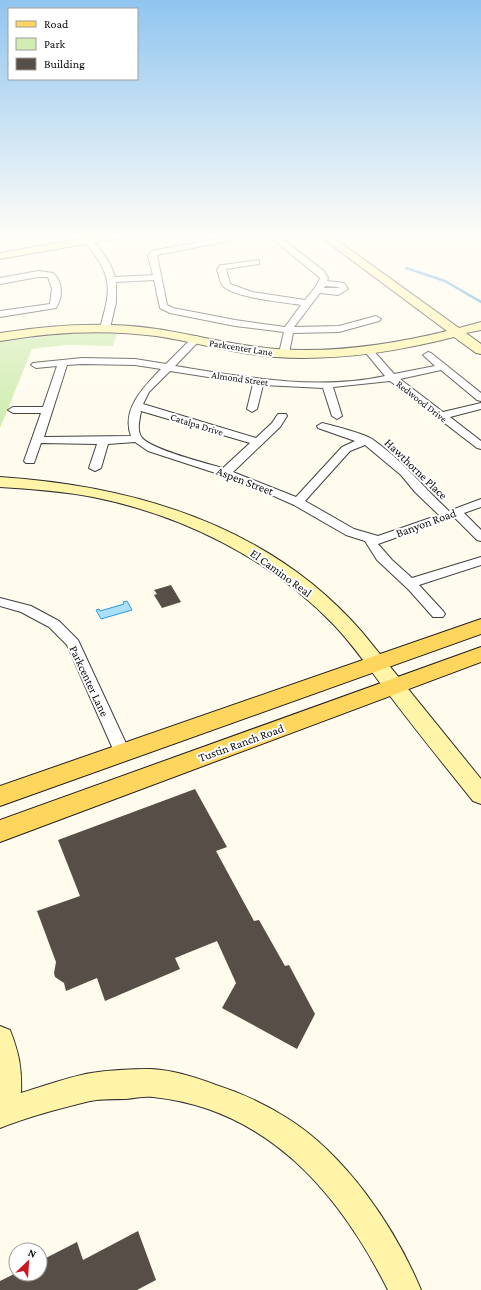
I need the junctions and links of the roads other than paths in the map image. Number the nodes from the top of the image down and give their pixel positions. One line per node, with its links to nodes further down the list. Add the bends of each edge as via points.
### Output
1 (57, 295): 9 (street, via 53,306)
2 (112, 295): 11 (street)
3 (161, 295): 13 (street, via 165,308 235,323)
4 (263, 295): 8 (street)
5 (313, 295): 8 (street)
6 (406, 295): 14 (main road)
7 (427, 295): 12 (main road)
8 (307, 303): 13 (street, via 294,318)
9 (0, 314)
10 (376, 319): 13 (street, via 339,329)
11 (105, 328): 16 (main road, Parkcenter Lane, via 45,331); 17 (main road, Parkcenter Lane)
12 (476, 328): 14 (main road, Parkcenter Lane); 15 (main road)
13 (289, 330): 20 (street)
14 (457, 332): 18 (main road); 19 (main road, Parkcenter Lane)
15 (481, 336)
16 (0, 337)
17 (196, 340): 20 (main road, Parkcenter Lane, via 242,349); 24 (street)
18 (481, 350)
19 (369, 351): 20 (main road, Parkcenter Lane, via 331,354); 26 (street, Redwood Drive)
20 (284, 353)
21 (428, 355): 25 (street)
22 (63, 363): 23 (street, Almond Street); 24 (street, Almond Street, via 135,362); 34 (street)
23 (36, 365)
24 (170, 367): 27 (street, Almond Street); 30 (street, via 145,391)
25 (443, 367): 26 (street, Almond Street); 29 (street)
26 (392, 378): 28 (street, Almond Street); 37 (street, Redwood Drive)
27 (259, 382): 28 (street, Almond Street); 32 (street)
28 (327, 385): 36 (street)
29 (481, 398)
30 (137, 406): 39 (street, via 133,428); 43 (street, Catalpa Drive)
31 (481, 406): 37 (street)
32 (252, 409)
33 (13, 410): 34 (street)
34 (48, 410): 40 (street)
35 (282, 416): 43 (street)
36 (337, 416)
37 (441, 416): 44 (street, Redwood Drive)
38 (322, 426): 41 (street, Hawthorne Place)
39 (137, 439): 42 (street); 47 (street, Aspen Street, via 152,449)
40 (38, 440): 42 (street); 45 (street)
41 (367, 441): 49 (street, via 346,449); 51 (street, Hawthorne Place, via 405,473 418,490)
42 (103, 442): 46 (street)
43 (258, 442): 47 (street)
44 (481, 446)
45 (30, 461)
46 (95, 468)
47 (226, 472): 49 (street, Aspen Street)
48 (0, 482): 60 (main road, El Camino Real, via 66,488 140,504 229,539 275,566 314,597 340,620)
49 (298, 502): 53 (street, Aspen Street, via 350,532)
50 (481, 503): 51 (street, Banyon Road)
51 (451, 514): 52 (street, Hawthorne Place); 53 (street, Banyon Road, via 392,536 378,540)
52 (481, 537)
53 (370, 539): 55 (street, via 373,547)
54 (481, 561): 55 (street)
55 (410, 583): 57 (street)
56 (0, 602): 62 (street, Parkcenter Lane, via 26,609 54,624 73,643)
57 (438, 614)
58 (481, 626): 60 (main road)
59 (481, 654): 61 (main road, Tustin Ranch Road)
60 (375, 662): 61 (main road, El Camino Real); 62 (main road)
61 (394, 686): 63 (main road, El Camino Real); 65 (main road, Tustin Ranch Road)
62 (122, 752): 64 (main road)
63 (481, 795)
64 (0, 796)
65 (0, 831)
66 (0, 1039): 67 (main road, via 8,1068)
67 (2, 1109): 68 (main road, via 91,1087 152,1084 188,1089 234,1105 277,1128 306,1150 340,1186 382,1245)
68 (405, 1290)

